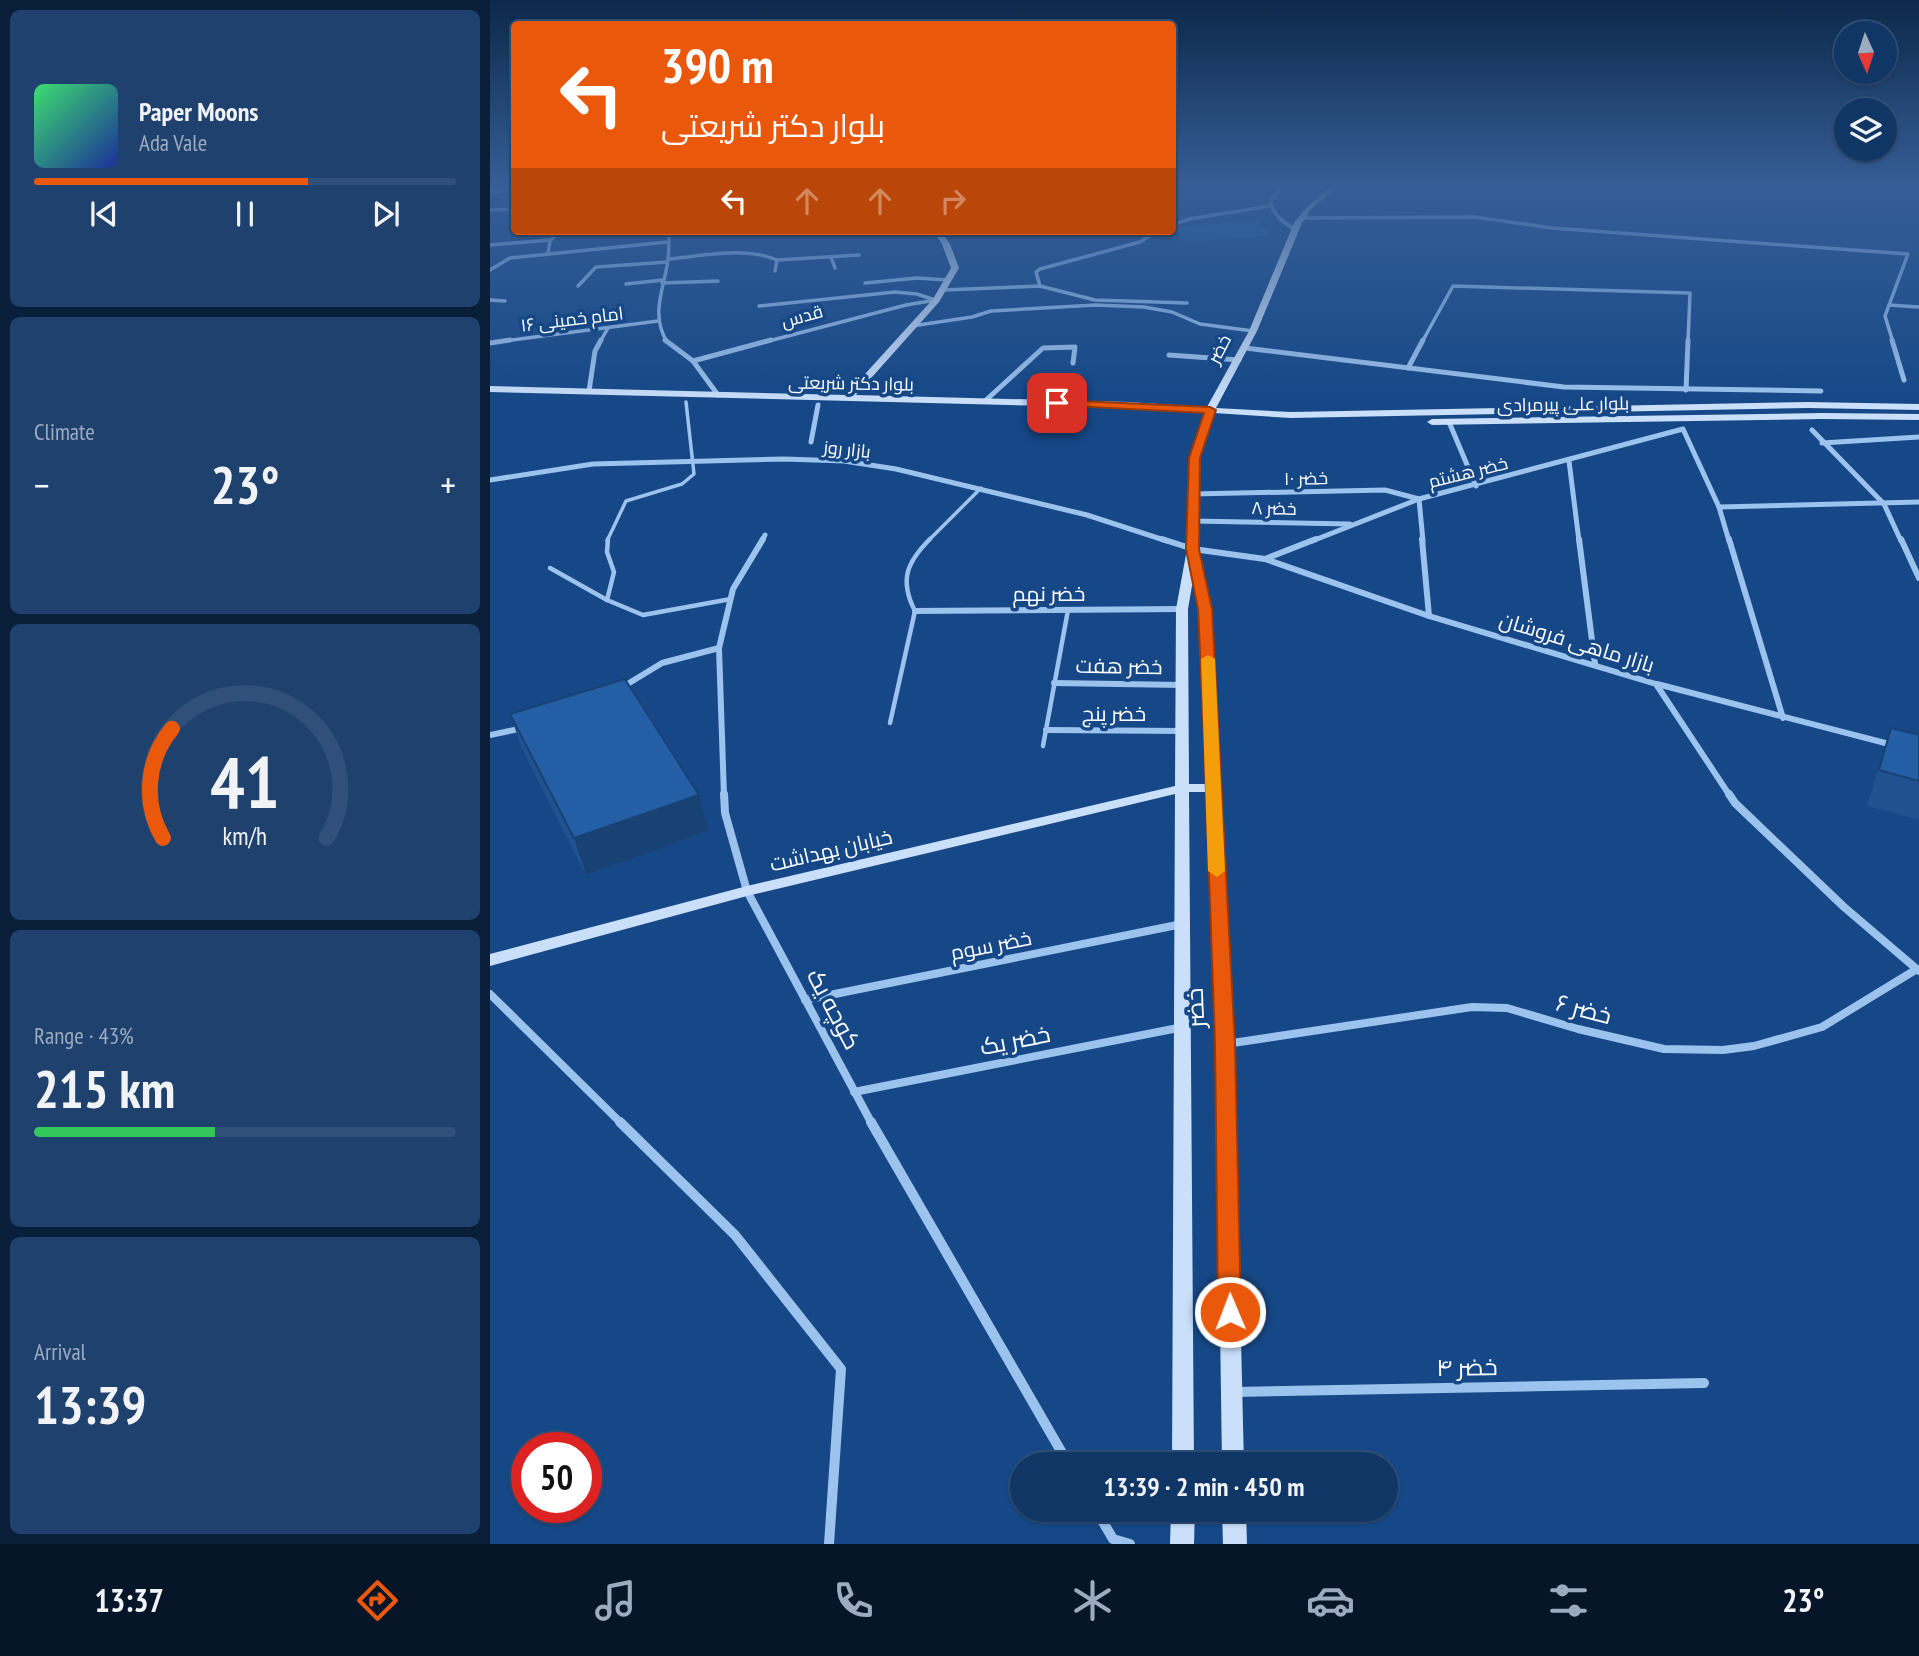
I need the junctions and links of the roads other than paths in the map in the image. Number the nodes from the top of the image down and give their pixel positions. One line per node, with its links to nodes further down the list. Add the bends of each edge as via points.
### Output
1 (507, 259): 12 (street)
2 (688, 259): 10 (street)
3 (794, 259): 9 (street)
4 (832, 259): 11 (street)
5 (952, 259): 14 (main road, via 956,268)
6 (1077, 259): 20 (street, via 1035,272)
7 (1284, 259): 32 (main road, خضر)
8 (1906, 259): 26 (street)
9 (777, 260): 13 (street)
10 (667, 261): 15 (street); 19 (street, via 596,267)
11 (835, 268)
12 (490, 270)
13 (775, 271)
14 (948, 280): 17 (street); 21 (main road)
15 (663, 281): 16 (street); 18 (street); 29 (street)
16 (718, 281)
17 (865, 283)
18 (626, 284)
19 (578, 286)
20 (1040, 286): 21 (street); 25 (street, via 1096,300)
21 (943, 290): 23 (main road)
22 (490, 300): 24 (street)
23 (936, 300): 27 (street, via 895,292); 30 (main road); 37 (street, قدس)
24 (505, 301)
25 (1187, 303)
26 (1889, 305): 28 (street); 40 (street, via 1885,316)
27 (759, 306)
28 (1919, 307)
29 (658, 321): 31 (street, امام خمینی ۱۶); 37 (street, via 665,341)
30 (912, 326): 32 (street, via 991,311 1096,305 1144,307 1200,324); 47 (main road)
31 (608, 328): 33 (street, امام خمینی ۱۶); 43 (street, via 595,351)
32 (1253, 331): 34 (main road, خضر)
33 (490, 344)
34 (1245, 348): 36 (main road, خضر); 39 (street)
35 (1169, 355): 36 (street)
36 (1239, 360): 53 (main road, خضر)
37 (693, 361): 45 (street)
38 (1073, 363): 48 (street, via 1075,346 1043,348)
39 (1408, 368): 42 (street, via 1564,387); 42 (street, via 1453,286 1690,293)
40 (1904, 380)
41 (490, 389): 43 (main road, بلوار دکتر شریعتی)
42 (1686, 390): 44 (street)
43 (589, 391): 45 (main road, بلوار دکتر شریعتی)
44 (1821, 391)
45 (718, 395): 47 (main road, بلوار دکتر شریعتی)
46 (490, 397): 49 (main road, بلوار دکتر شریعتی)
47 (848, 399): 48 (main road, بلوار دکتر شریعتی)
48 (985, 401): 52 (main road, بلوار دکتر شریعتی)
49 (686, 402): 50 (main road, بلوار دکتر شریعتی); 60 (lane)
50 (818, 405): 52 (main road, بلوار دکتر شریعتی); 58 (street)
51 (1919, 407): 54 (main road, بلوار علی پیرمرادی, via 1808,405)
52 (1127, 409): 53 (main road, بلوار دکتر شریعتی)
53 (1209, 414): 54 (main road, بلوار علی پیرمرادی, via 1281,423); 65 (main road, خضر, via 1195,458)
54 (1447, 417): 55 (main road, بلوار علی پیرمرادی); 63 (street)
55 (1919, 417)
56 (1812, 429): 59 (street)
57 (1919, 437): 59 (street)
58 (811, 442)
59 (1822, 443): 68 (street)
60 (693, 461): 62 (street, بازار روز, via 593,464); 64 (street, بازار روز, via 844,461); 78 (lane, via 694,474 682,484 626,501 606,538 606,556 614,572)
61 (1569, 461): 63 (street, خضر هشتم); 69 (street, خضر هشتم, via 1683,429); 84 (street)
62 (490, 481)
63 (1476, 486): 66 (street, خضر هشتم)
64 (981, 488): 73 (street, بازار روز, via 1087,515); 81 (lane, via 911,558 905,592)
65 (1194, 494): 66 (street, خضر ۱۰, via 1385,490); 70 (main road, خضر)
66 (1419, 499): 71 (street, خضر هشتم); 82 (street)
67 (1919, 502): 68 (street)
68 (1884, 504): 69 (street); 76 (street)
69 (1719, 507): 89 (street)
70 (1193, 521): 71 (street, خضر ۸); 73 (main road, خضر)
71 (1355, 524): 74 (street, خضر هشتم)
72 (765, 535): 77 (street, کوچه یک)
73 (1192, 549): 74 (street, بازار ماهی فروشان); 79 (main road, خضر); 98 (main road, خضر, via 1205,609)
74 (1265, 559): 82 (street, بازار ماهی فروشان)
75 (550, 568): 78 (lane)
76 (1919, 578)
77 (731, 599): 78 (lane, via 643,615); 83 (street, کوچه یک)
78 (607, 600)
79 (1182, 609): 80 (street, خضر نهم); 87 (main road, خضر)
80 (1068, 610): 81 (street, خضر نهم); 85 (lane)
81 (915, 611): 90 (lane)
82 (1429, 616): 84 (street, بازار ماهی فروشان)
83 (719, 648): 88 (street, via 662,663); 99 (street, کوچه یک, via 726,813)
84 (1595, 664): 86 (street, بازار ماهی فروشان)
85 (1054, 682): 87 (street, خضر هفت); 92 (lane)
86 (1656, 684): 89 (street); 102 (street, بازار ماهی فروشان, via 1735,803)
87 (1182, 685): 93 (main road, خضر)
88 (610, 696)
89 (1783, 718): 96 (street)
90 (890, 723)
91 (529, 727): 94 (street)
92 (1046, 730): 93 (street, خضر پنج); 95 (lane)
93 (1183, 731): 97 (main road, خضر)
94 (490, 735)
95 (1043, 746)
96 (1907, 748)
97 (1183, 788): 98 (main road, خیابان بهداشت); 99 (main road, خیابان بهداشت); 100 (main road, خضر)
98 (1214, 788): 106 (main road, خضر)
99 (747, 891): 101 (main road, خیابان بهداشت); 104 (street, کوچه یک)
100 (1183, 924): 104 (street, خضر سوم); 105 (main road, خضر)
101 (490, 960)
102 (1918, 970): 106 (street, خضر ۶, via 1822,1027 1723,1050 1664,1049 1491,1007)
103 (490, 994): 116 (street, via 735,1235 841,1369)
104 (805, 1000): 107 (street, کوچه یک)
105 (1183, 1027): 107 (street, خضر یک); 111 (main road, خضر)
106 (1225, 1044): 109 (main road, خضر)
107 (854, 1092): 110 (street, کوچه یک)
108 (1704, 1383): 109 (street, خضر ۴)
109 (1231, 1392): 112 (main road, خضر)
110 (1061, 1452)
111 (1183, 1452)
112 (1233, 1452)
113 (1103, 1522): 117 (street, via 1113,1538)
114 (1183, 1522): 118 (main road)
115 (1234, 1522): 119 (main road)
116 (829, 1544)
117 (1130, 1544)
118 (1182, 1544)
119 (1235, 1544)

